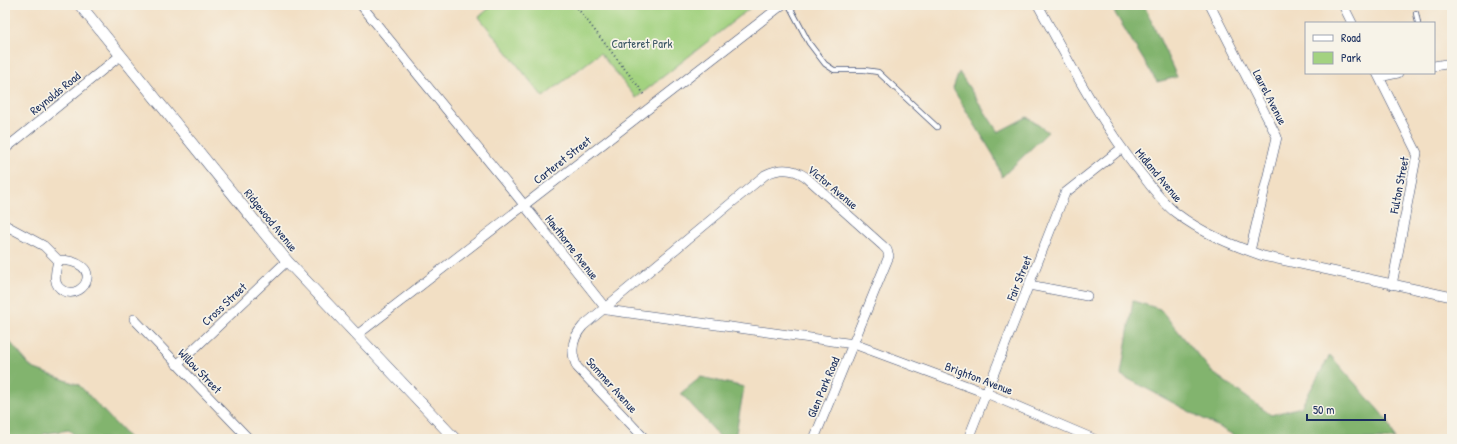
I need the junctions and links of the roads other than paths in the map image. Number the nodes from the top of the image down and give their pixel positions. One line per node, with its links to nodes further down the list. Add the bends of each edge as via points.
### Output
1 (80, 5): 11 (street, Ridgewood Avenue)
2 (361, 5): 19 (street, Hawthorne Avenue)
3 (782, 5): 19 (street, Carteret Street)
4 (790, 5): 16 (lane, via 809,43 825,64 834,70 878,72)
5 (1038, 5): 17 (street, Midland Avenue, via 1078,78)
6 (1210, 5): 21 (street, Laurel Avenue, via 1277,137)
7 (1343, 5): 9 (street)
8 (1416, 13): 10 (lane)
9 (1352, 22)
10 (1418, 22)
11 (121, 55): 18 (street, Reynolds Road); 23 (street, Ridgewood Avenue)
12 (1452, 63): 13 (street)
13 (1435, 66)
14 (1388, 74): 15 (street)
15 (1378, 75): 25 (street, Fulton Street, via 1418,153)
16 (937, 127)
17 (1122, 148): 21 (street, Midland Avenue, via 1155,191 1175,212 1201,230 1233,246); 24 (street, Fair Street, via 1065,194)
18 (5, 149)
19 (524, 204): 28 (street, Hawthorne Avenue); 30 (street, Carteret Street)
20 (5, 225): 22 (street, via 44,246)
21 (1250, 251): 25 (street, Midland Avenue)
22 (58, 260)
23 (287, 261): 30 (street, Ridgewood Avenue); 32 (street, Cross Street)
24 (1029, 285): 26 (street); 33 (street, Fair Street)
25 (1392, 285): 27 (street, Midland Avenue)
26 (1087, 296)
27 (1452, 297)
28 (605, 308): 31 (street); 31 (street, Victor Avenue, via 766,175 778,170 789,170 806,178 887,250 889,256); 36 (street, Sommer Avenue, via 581,328 576,336 572,345 574,361 581,372)
29 (134, 319): 32 (street, Willow Street)
30 (357, 335): 35 (street, Ridgewood Avenue)
31 (854, 344): 33 (street, Brighton Avenue); 37 (street, Glen Park Road)
32 (177, 365): 34 (street, Willow Street)
33 (986, 393): 38 (street, Fair Street); 39 (street, Brighton Avenue)
34 (249, 439)
35 (455, 439)
36 (645, 439)
37 (814, 439)
38 (968, 439)
39 (1094, 439)

